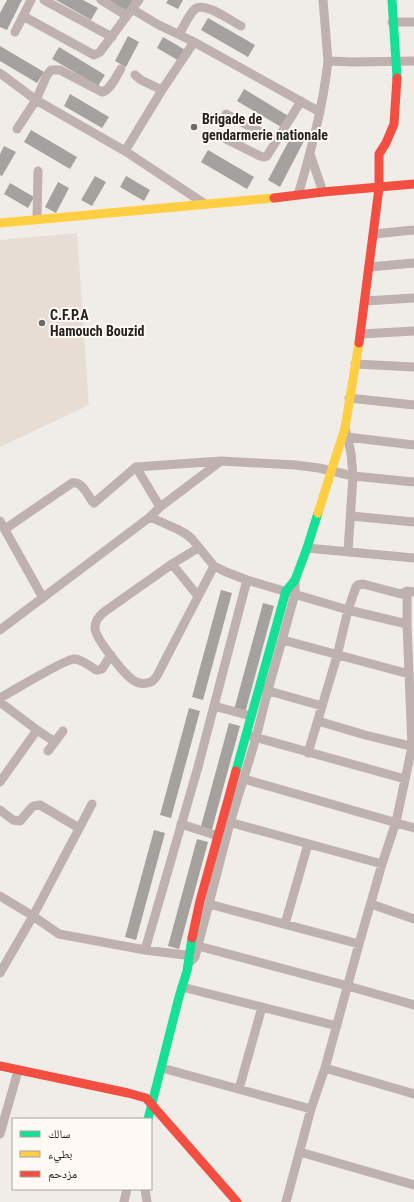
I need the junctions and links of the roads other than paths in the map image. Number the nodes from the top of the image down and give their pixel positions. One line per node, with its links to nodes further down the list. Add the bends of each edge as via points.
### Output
1 (31, 0): 8 (street)
2 (44, 0): 14 (street)
3 (101, 0): 7 (street)
4 (139, 0): 7 (street)
5 (323, 0): 16 (street)
6 (392, 0): 9 (street)
7 (129, 12): 13 (street); 14 (street)
8 (23, 16): 12 (street); 14 (street, via 94,55 100,52)
9 (392, 22): 10 (street); 17 (street)
10 (414, 22)
11 (241, 26): 13 (street, via 210,9 200,7 194,10)
12 (16, 32)
13 (179, 34): 15 (street)
14 (112, 37)
15 (194, 42): 22 (street); 24 (street)
16 (328, 61): 17 (street); 25 (street)
17 (396, 61): 18 (street); 34 (street, via 394,124 379,154)
18 (414, 61)
19 (121, 69): 23 (street, via 109,88 102,92 60,70 51,70)
20 (0, 73): 23 (street)
21 (135, 75): 22 (street)
22 (162, 90): 30 (street)
23 (36, 100): 27 (street); 30 (street)
24 (301, 101): 25 (street); 29 (street)
25 (320, 112): 31 (street)
26 (226, 114): 29 (street)
27 (18, 129)
28 (226, 139): 29 (street, via 264,157)
29 (276, 140)
30 (125, 151): 37 (street)
31 (310, 154): 35 (street); 36 (street)
32 (38, 170): 38 (street)
33 (414, 184): 34 (street)
34 (379, 188): 35 (street); 41 (street)
35 (323, 192): 36 (street)
36 (298, 195): 37 (street, via 247,202)
37 (205, 204): 38 (street)
38 (37, 219): 39 (street)
39 (0, 223)
40 (414, 230): 41 (street)
41 (374, 234): 43 (street)
42 (414, 263): 43 (street)
43 (369, 267): 45 (street)
44 (414, 298): 45 (street)
45 (365, 301): 47 (street)
46 (414, 330): 47 (street)
47 (360, 334): 48 (street)
48 (356, 364): 49 (street); 50 (street)
49 (414, 366)
50 (349, 398): 51 (street); 52 (street)
51 (414, 405)
52 (345, 428): 53 (street); 57 (street)
53 (347, 438): 54 (street); 58 (street)
54 (414, 445)
55 (221, 462): 56 (street); 57 (street, via 295,465); 60 (street)
56 (136, 467): 60 (street); 64 (street, via 94,502 76,482)
57 (332, 471): 58 (street); 66 (street)
58 (354, 476): 59 (street); 61 (street)
59 (414, 482)
60 (160, 507): 62 (street)
61 (351, 516): 63 (street); 67 (street)
62 (150, 517): 65 (street, via 186,534); 77 (street)
63 (414, 522)
64 (2, 525): 77 (street)
65 (198, 548): 69 (street); 70 (street)
66 (307, 548): 67 (street); 72 (street)
67 (348, 551): 68 (street)
68 (414, 558)
69 (172, 564): 75 (street); 82 (street, via 99,616 96,632)
70 (214, 566): 71 (street); 75 (street)
71 (246, 580): 73 (street); 89 (street)
72 (295, 580): 73 (street); 74 (street)
73 (286, 591): 74 (street); 85 (street)
74 (295, 594): 78 (street); 81 (street)
75 (198, 596): 82 (street, via 154,680 139,683 133,680)
76 (408, 596): 78 (street, via 360,584 354,589); 79 (street)
77 (43, 598): 80 (street)
78 (348, 610): 79 (street); 83 (street)
79 (407, 624): 84 (street)
80 (0, 630)
81 (283, 640): 83 (street); 86 (street)
82 (111, 654): 87 (street, via 102,669 96,670 76,660 68,660)
83 (337, 656): 84 (street); 90 (street)
84 (409, 674): 98 (street)
85 (259, 688): 86 (street); 91 (street)
86 (268, 690): 90 (street); 96 (street)
87 (0, 698)
88 (0, 702): 93 (street)
89 (214, 706): 91 (street); 108 (street)
90 (322, 706): 92 (street)
91 (251, 716): 95 (street)
92 (318, 721): 98 (street, via 365,736); 100 (street)
93 (37, 730): 97 (street); 103 (street)
94 (63, 731): 97 (street)
95 (246, 735): 96 (street); 106 (street)
96 (256, 738): 100 (street); 101 (street)
97 (55, 742): 99 (street)
98 (413, 747): 102 (street)
99 (48, 751)
100 (308, 753): 102 (street)
101 (244, 778): 106 (street); 107 (street)
102 (405, 779): 107 (street)
103 (0, 782)
104 (92, 804): 109 (street)
105 (0, 810): 109 (street, via 13,820 20,820 32,807 40,805)
106 (226, 822): 111 (street); 112 (street); 115 (street)
107 (396, 822): 110 (street); 113 (street)
108 (181, 824): 111 (street); 122 (street)
109 (79, 828): 117 (street)
110 (414, 828)
111 (218, 836): 123 (street, via 200,901)
112 (308, 844): 113 (street); 119 (street)
113 (382, 864): 116 (street)
114 (0, 896): 117 (street)
115 (209, 904): 119 (street); 121 (street)
116 (371, 904): 118 (street); 120 (street)
117 (33, 916): 122 (street, via 59,934); 124 (street)
118 (414, 919)
119 (285, 924): 120 (street)
120 (359, 944): 125 (street)
121 (198, 946): 123 (street); 125 (street)
122 (145, 950): 123 (street)
123 (191, 958): 126 (street)
124 (0, 973)
125 (348, 986): 127 (street); 129 (street)
126 (182, 987): 128 (street); 131 (street)
127 (414, 1005)
128 (262, 1007): 129 (street); 134 (street)
129 (337, 1026): 132 (street)
130 (2, 1065): 133 (street)
131 (162, 1068): 134 (street); 136 (street)
132 (325, 1068): 135 (street); 137 (street)
133 (18, 1071): 136 (street, via 137,1095 146,1098); 139 (street)
134 (240, 1089): 137 (street)
135 (414, 1094)
136 (152, 1105): 138 (street); 146 (street)
137 (312, 1108): 140 (street)
138 (148, 1118)
139 (0, 1134)
140 (300, 1152): 141 (street); 147 (street)
141 (414, 1185)
142 (127, 1190): 144 (street)
143 (145, 1190): 145 (street)
144 (124, 1202)
145 (147, 1202)
146 (237, 1202)
147 (286, 1202)

